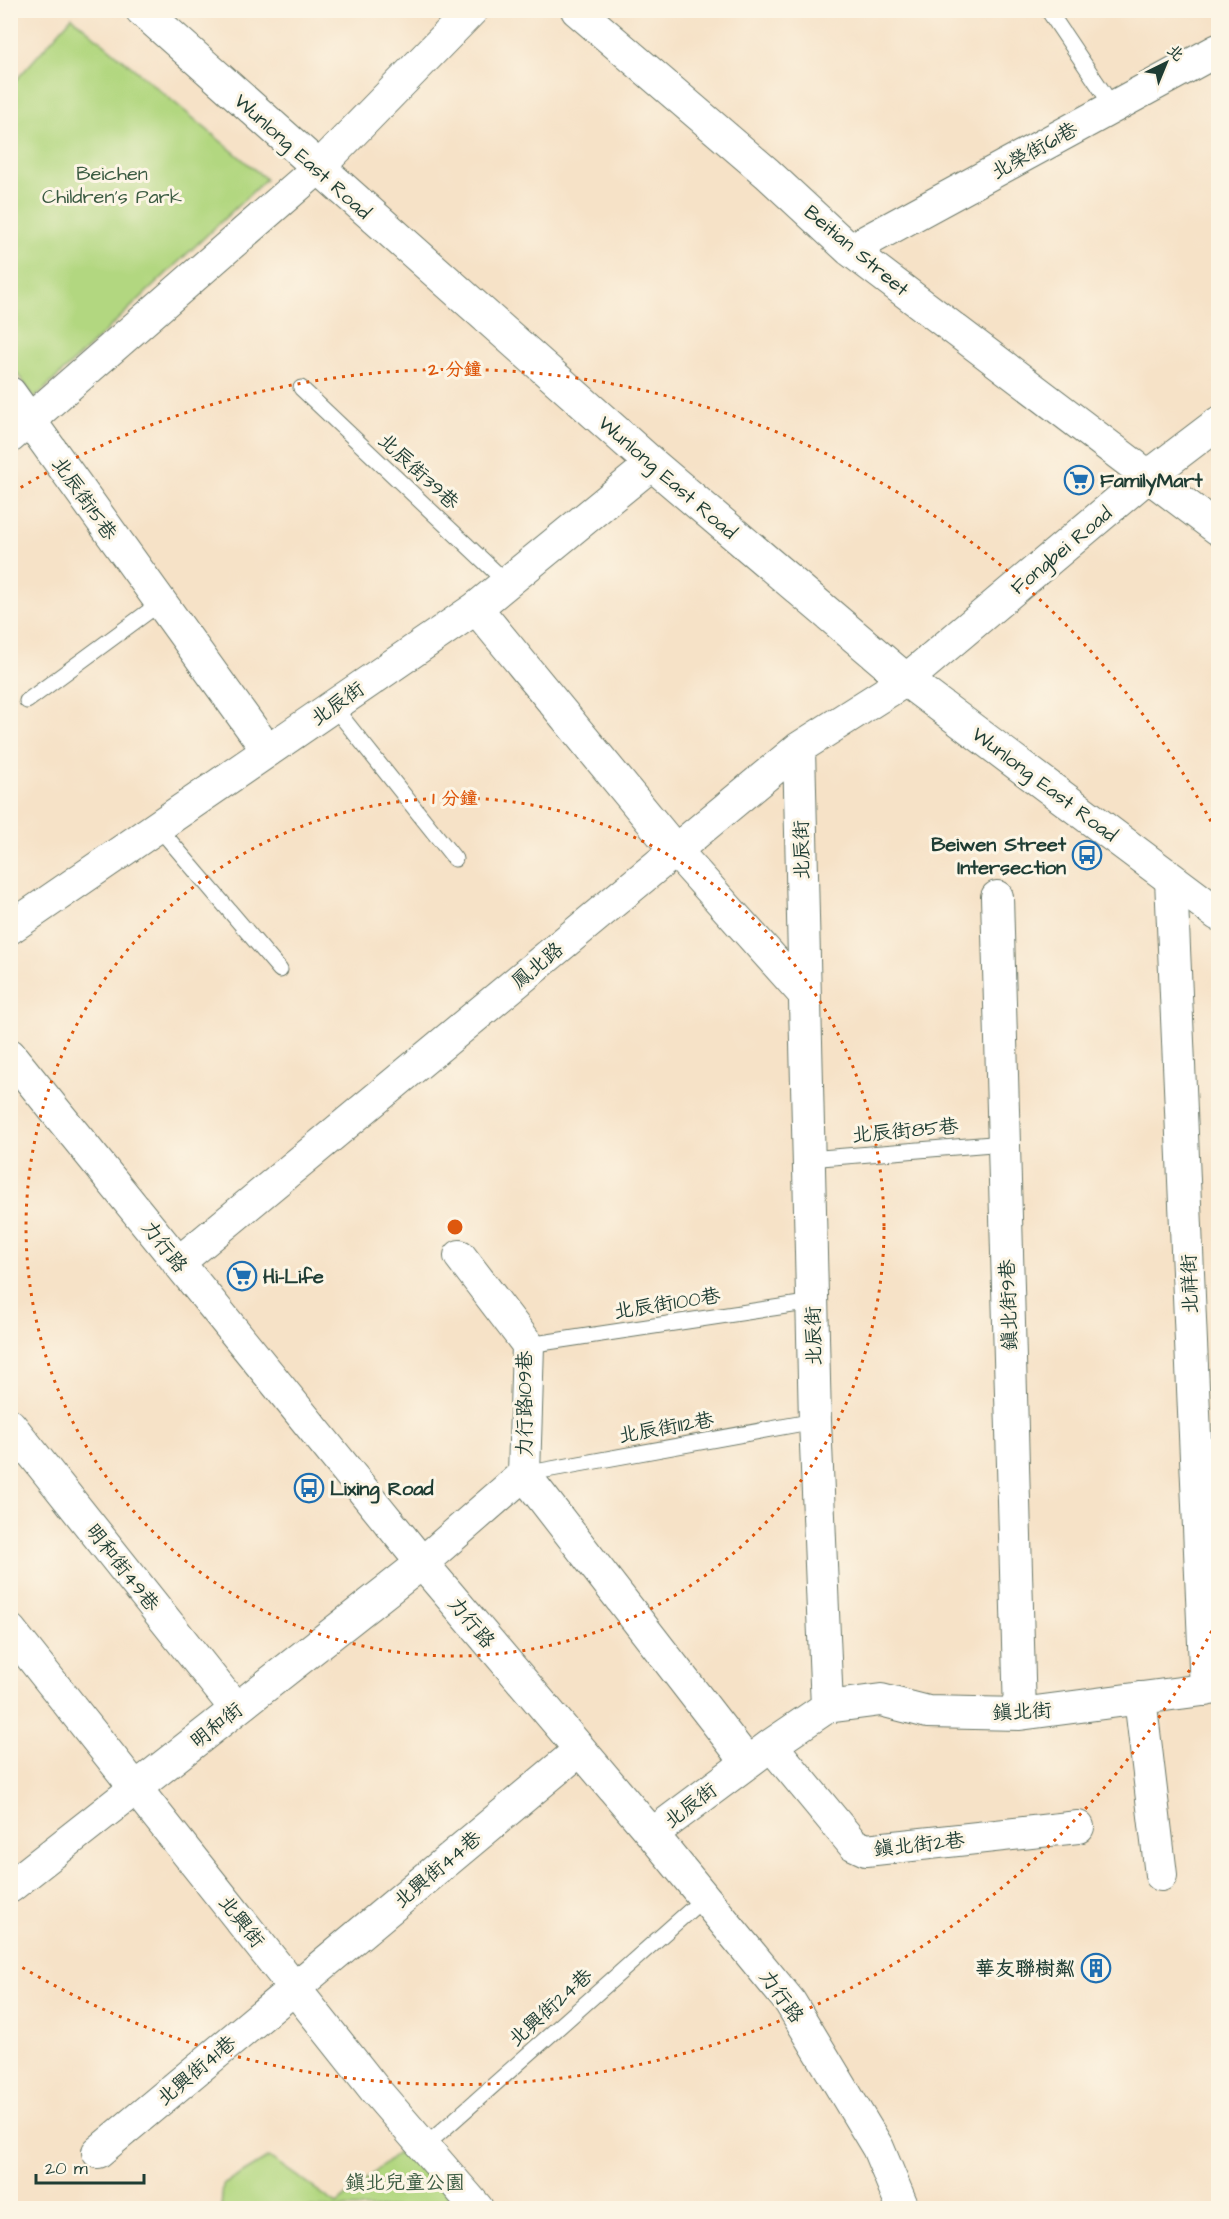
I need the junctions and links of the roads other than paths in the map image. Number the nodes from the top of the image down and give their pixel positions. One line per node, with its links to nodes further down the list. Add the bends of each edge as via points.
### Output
1 (142, 10): 7 (street, Wunlong East Road)
2 (472, 10): 7 (street)
3 (577, 10): 8 (street, Beitian Street, via 767,173)
4 (1048, 10): 6 (lane)
5 (1218, 50): 6 (street, 北榮街61巷)
6 (1113, 107): 8 (street, 北榮街61巷)
7 (317, 169): 12 (street); 13 (street, Wunlong East Road)
8 (850, 250): 14 (street, Beitian Street)
9 (301, 388): 16 (lane, 北辰街39巷)
10 (10, 393): 12 (street, 北辰街15巷)
11 (1218, 423): 14 (street, Fongbei Road)
12 (20, 429): 17 (street, 北辰街15巷)
13 (652, 464): 16 (street, 北辰街); 19 (street, Wunlong East Road)
14 (1147, 477): 15 (street, Beitian Street); 19 (street, Fongbei Road)
15 (1218, 529)
16 (508, 584): 18 (street, 北辰街)
17 (160, 603): 20 (lane); 23 (street, 北辰街15巷)
18 (476, 608): 21 (street, 北辰街); 25 (street)
19 (906, 680): 22 (street, 鳳北路); 27 (street, Wunlong East Road)
20 (27, 700)
21 (333, 706): 23 (street, 北辰街); 26 (lane)
22 (799, 748): 25 (street, 鳳北路); 32 (street, 北辰街)
23 (268, 751): 24 (street, 北辰街)
24 (158, 827): 30 (street, 北辰街); 31 (lane)
25 (675, 850): 32 (street); 37 (street, 鳳北路)
26 (455, 859)
27 (1172, 879): 29 (street, Wunlong East Road); 45 (street, 北祥街)
28 (997, 897): 34 (street, 鎮北街9巷)
29 (1218, 914)
30 (10, 928)
31 (280, 969)
32 (804, 994): 35 (street, 北辰街)
33 (10, 1055): 37 (street, 力行路)
34 (1004, 1143): 35 (lane, 北辰街85巷); 49 (street, 鎮北街9巷)
35 (809, 1159): 38 (street, 北辰街)
36 (459, 1256): 39 (street, 力行路109巷)
37 (178, 1263): 43 (street, 力行路)
38 (813, 1302): 39 (lane, 北辰街100巷); 40 (street, 北辰街)
39 (528, 1345): 42 (street, 力行路109巷)
40 (816, 1421): 42 (lane, 北辰街112巷); 47 (street, 北辰街)
41 (10, 1425): 48 (street, 明和街49巷)
42 (524, 1474): 43 (street, 力行路109巷); 51 (street, 鎮北街2巷)
43 (422, 1563): 48 (street, 明和街); 50 (street, 力行路)
44 (10, 1630): 52 (street, 北興街)
45 (1212, 1689): 46 (street, 鎮北街)
46 (1140, 1698): 49 (street, 鎮北街); 55 (street)
47 (826, 1707): 49 (street, 鎮北街, via 881,1700 928,1712); 51 (street, 北辰街)
48 (236, 1709): 52 (street, 明和街)
49 (1020, 1714)
50 (580, 1750): 54 (street, 力行路); 58 (street, 北興街44巷)
51 (759, 1753): 53 (street, 鎮北街2巷, via 853,1844 866,1850); 54 (street, 北辰街)
52 (136, 1788): 56 (street, 明和街); 58 (street, 北興街)
53 (1078, 1827)
54 (652, 1834): 57 (street, 力行路)
55 (1161, 1875)
56 (10, 1887)
57 (705, 1898): 59 (lane, 北興街24巷); 62 (street, 力行路, via 790,2002 878,2148)
58 (295, 1988): 59 (street, 北興街); 60 (street, 北興街41巷)
59 (424, 2147): 61 (street, 北興街)
60 (98, 2152)
61 (477, 2208)
62 (903, 2208)

